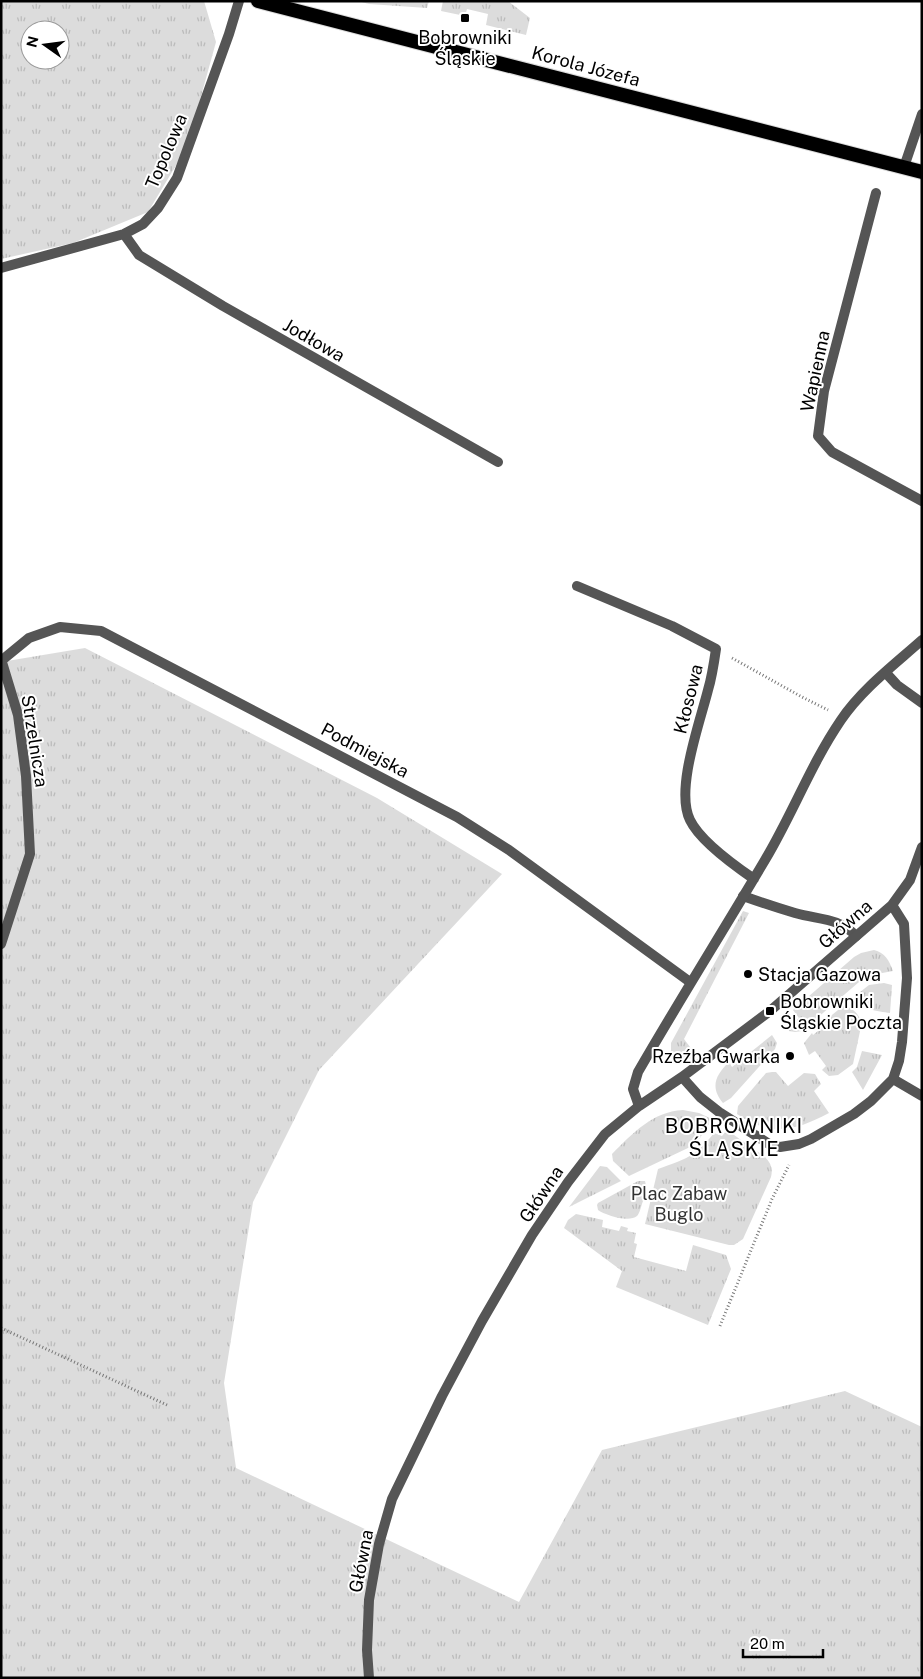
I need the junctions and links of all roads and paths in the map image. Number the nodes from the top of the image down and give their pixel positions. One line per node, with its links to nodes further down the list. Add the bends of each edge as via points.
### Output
1 (239, 1): 7 (street, Topolowa, via 177,178 158,208 143,224)
2 (258, 1): 4 (highway, Korola Józefa)
3 (922, 114): 4 (street)
4 (904, 167): 5 (highway, Korola Józefa)
5 (922, 172)
6 (876, 193): 10 (street, Wapienna, via 824,391 818,436 832,452)
7 (124, 234): 8 (street, Topolowa); 9 (street, Jodłowa, via 139,255)
8 (1, 268)
9 (498, 462)
10 (922, 502)
11 (577, 586): 13 (street, Kłosowa, via 672,626)
12 (922, 640): 15 (street)
13 (716, 649): 17 (path); 19 (street, Kłosowa, via 709,689 693,740 685,803 697,832)
14 (2, 659): 23 (street, Strzelnicza, via 18,715 26,776 30,854); 24 (street, Podmiejska, via 29,638 60,627 101,631 457,817 510,850)
15 (886, 673): 16 (street); 17 (street, via 869,687)
16 (922, 703)
17 (842, 719): 19 (street)
18 (922, 847): 21 (street, Główna, via 910,880)
19 (754, 879): 20 (street)
20 (743, 896): 22 (street, via 796,914 847,926); 24 (street)
21 (892, 905): 22 (street, Główna); 26 (street, via 904,924 907,978 902,1042)
22 (856, 936): 25 (street, Główna, via 770,1011)
23 (1, 944)
24 (690, 982): 28 (street, via 638,1072 634,1089)
25 (682, 1077): 28 (street, Główna); 29 (street, via 719,1112 769,1144 780,1147)
26 (893, 1079): 27 (street); 29 (street, via 854,1114)
27 (922, 1096)
28 (639, 1106): 33 (street, Główna, via 605,1134 532,1235 442,1396 392,1499 379,1544 369,1600)
29 (799, 1144): 30 (path, via 772,1199)
30 (720, 1326)
31 (1, 1328): 32 (path)
32 (167, 1405)
33 (369, 1678)

